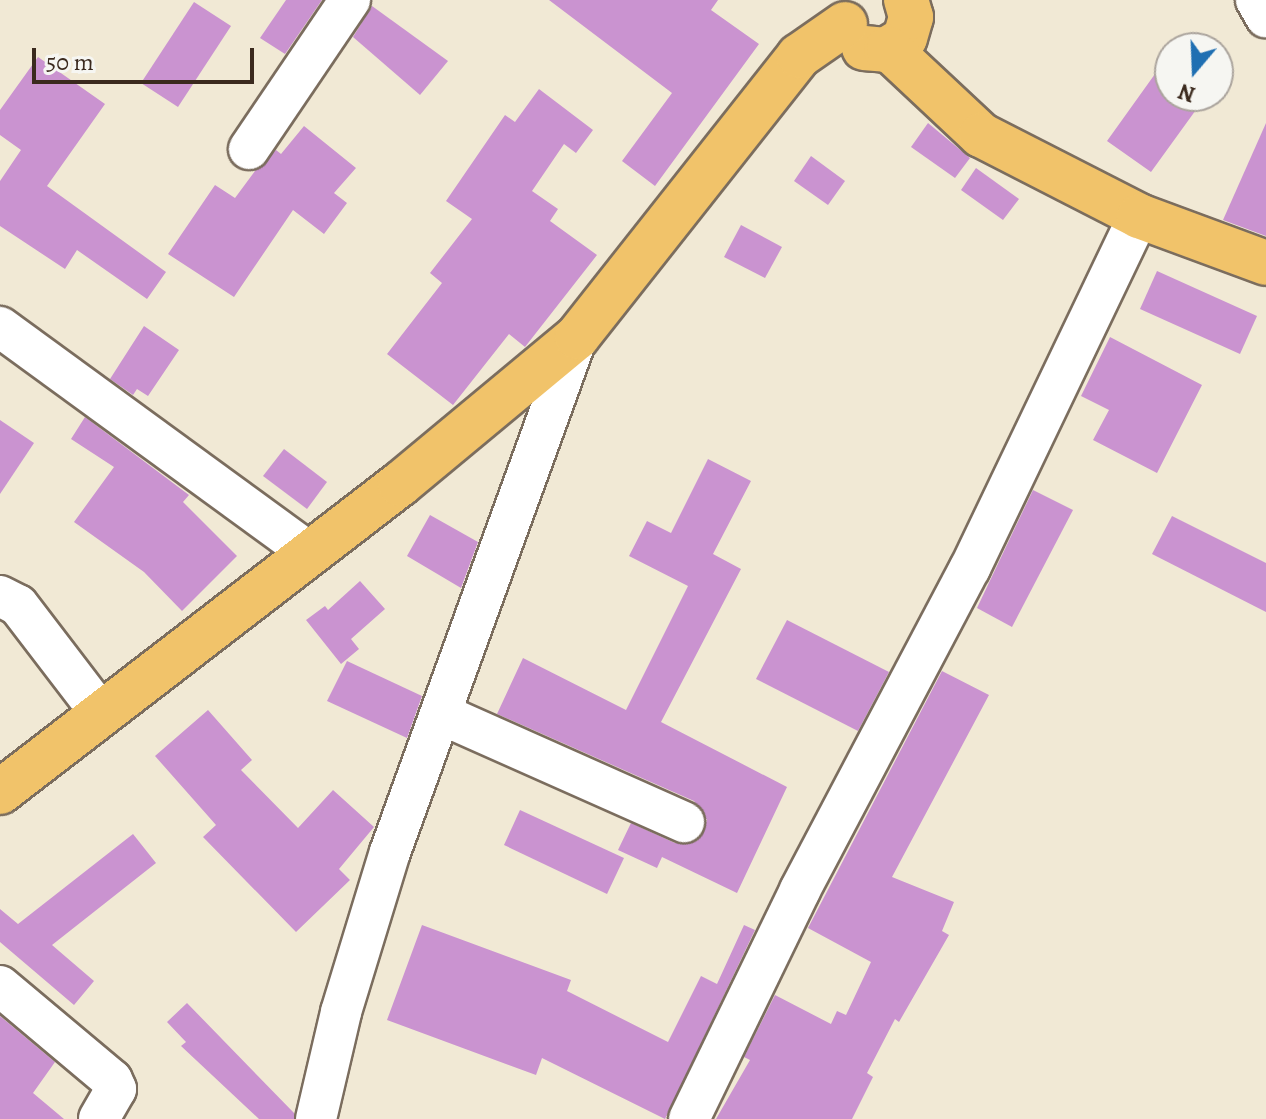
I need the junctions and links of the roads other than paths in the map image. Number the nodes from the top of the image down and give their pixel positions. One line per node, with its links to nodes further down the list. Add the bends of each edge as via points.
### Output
1 (350, 0): 7 (street)
2 (906, 0): 6 (main road, via 910,28)
3 (1256, 0): 5 (street)
4 (847, 12): 6 (main road, via 865,48); 11 (main road, via 799,56)
5 (1266, 17)
6 (889, 49): 8 (main road, via 981,135)
7 (249, 149)
8 (1139, 216): 9 (main road); 21 (street, via 970,568 800,890)
9 (1266, 263)
10 (0, 327): 12 (street)
11 (577, 337): 12 (main road); 14 (street)
12 (311, 554): 15 (main road)
13 (0, 596): 15 (street, via 18,605)
14 (441, 714): 17 (street); 20 (street, via 381,881)
15 (102, 715): 16 (main road)
16 (0, 792)
17 (684, 822)
18 (0, 986): 19 (street, via 112,1080 116,1089)
19 (99, 1119)
20 (316, 1119)
21 (689, 1119)

